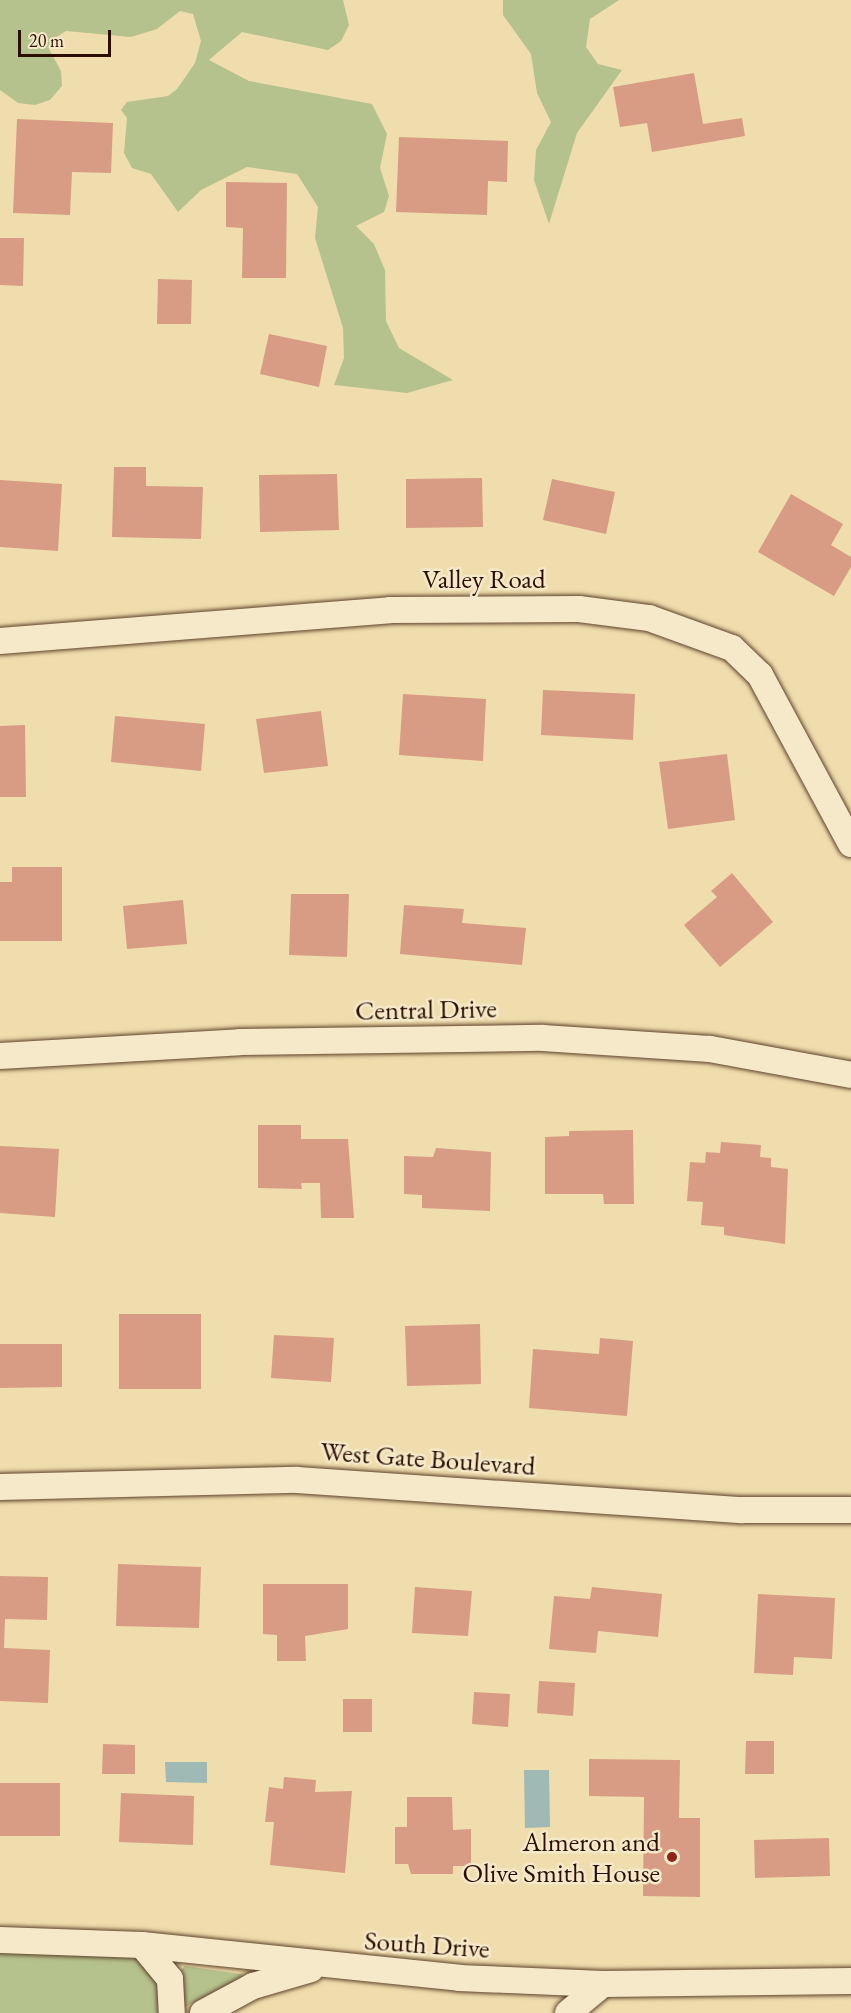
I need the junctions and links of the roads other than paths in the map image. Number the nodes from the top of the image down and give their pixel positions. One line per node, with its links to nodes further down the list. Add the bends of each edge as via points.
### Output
1 (0, 641): 2 (street, Valley Road, via 390,610 579,609 649,618 732,648 760,675)
2 (851, 843)
3 (0, 1056): 4 (street, Central Drive, via 240,1042 543,1038 710,1049)
4 (851, 1075)
5 (0, 1487): 6 (street, West Gate Boulevard, via 297,1480 742,1510)
6 (851, 1510)
7 (0, 1940): 8 (street, South Drive)
8 (142, 1945): 9 (street, South Drive); 12 (street, via 170,1979)
9 (320, 1966): 10 (street, South Drive); 13 (street, via 253,1986)
10 (603, 1984): 11 (street, South Drive); 14 (street)
11 (845, 1985)
12 (172, 2013)
13 (203, 2013)
14 (568, 2013)

